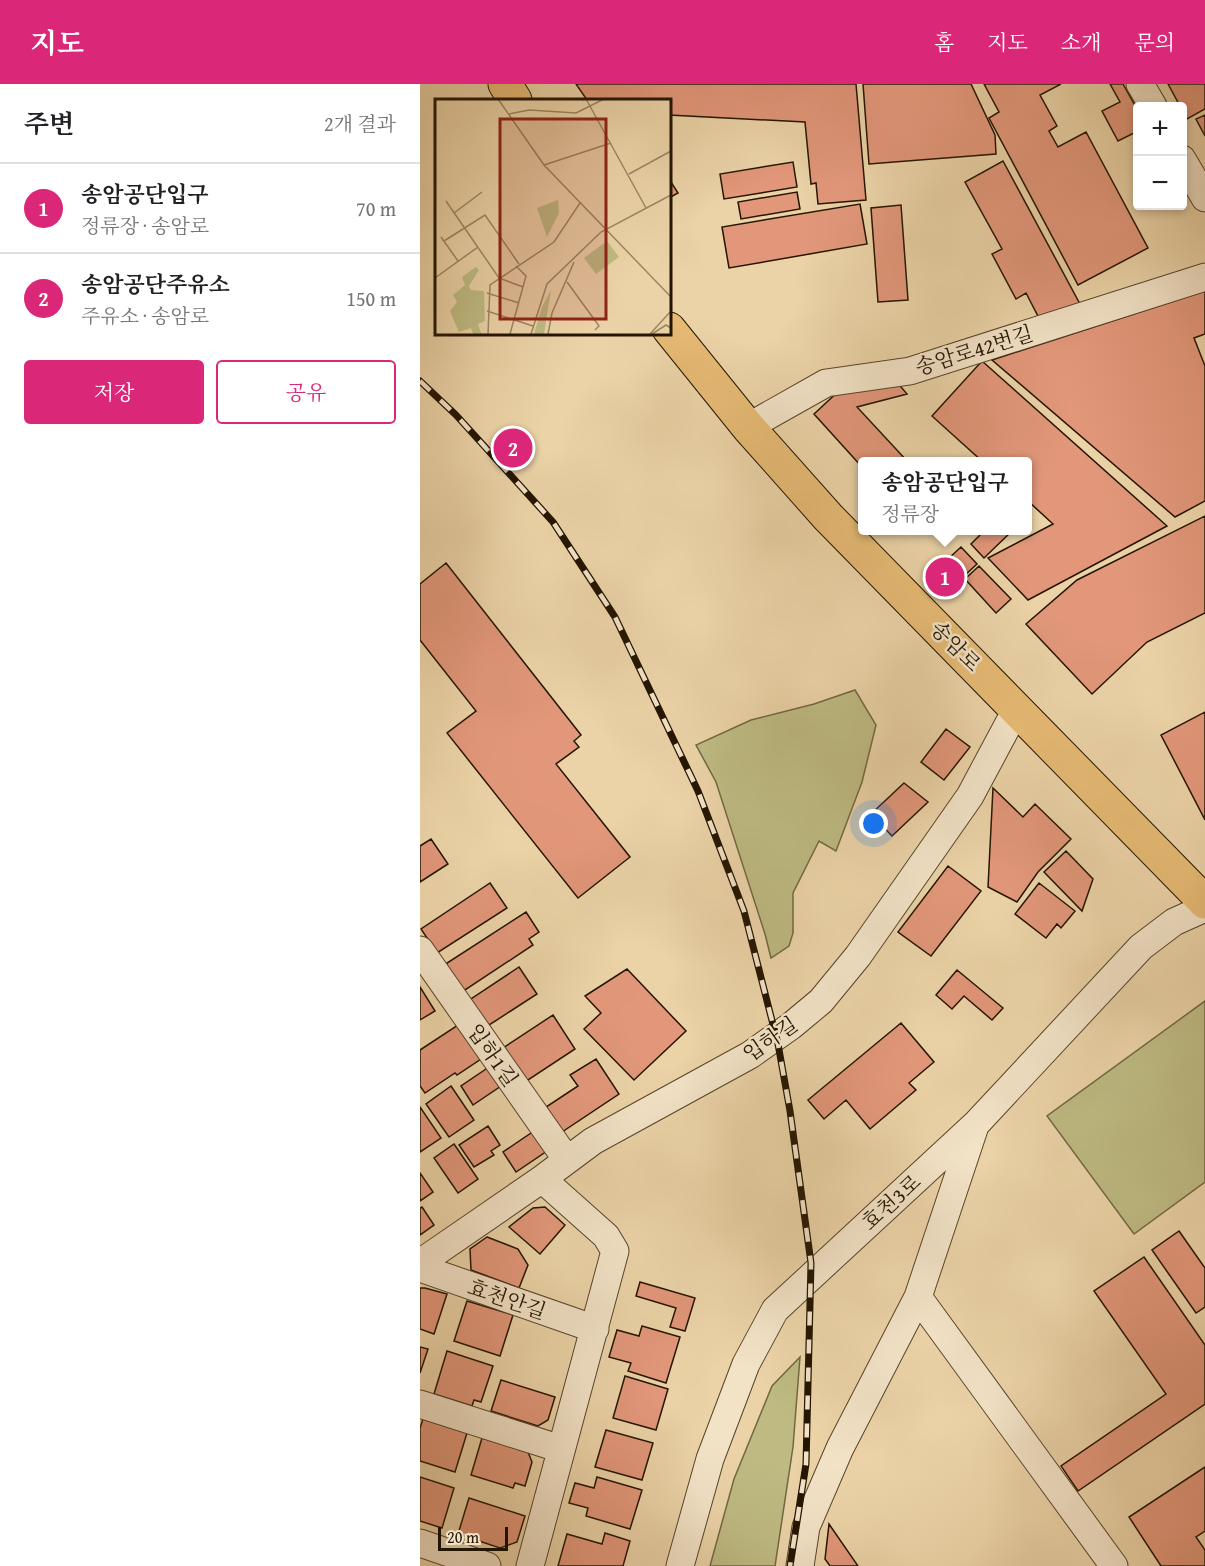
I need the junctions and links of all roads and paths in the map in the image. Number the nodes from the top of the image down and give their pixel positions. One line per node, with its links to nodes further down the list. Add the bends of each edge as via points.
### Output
1 (504, 84): 3 (main road)
2 (1140, 84): 4 (street)
3 (514, 99)
4 (1151, 102)
5 (1187, 167): 6 (street)
6 (1205, 198)
7 (1205, 277): 9 (street, 송암로42번길, via 910,371 826,383)
8 (670, 330): 9 (main road, 송암로)
9 (748, 427): 10 (main road, 송암로, via 828,517)
10 (1017, 708): 11 (main road, 송암로); 15 (street, 입하길, via 970,796 858,956 821,1000 750,1055 622,1123)
11 (1205, 902)
12 (1205, 908): 14 (street, 효천3로, via 1174,922 1141,947)
13 (420, 950): 15 (street, 입하1길)
14 (976, 1124): 19 (street); 26 (street, 효천3로, via 775,1310 746,1364 710,1459)
15 (567, 1160): 16 (street, 입하길)
16 (542, 1179): 17 (street, 입하길); 20 (street, via 606,1236 615,1251)
17 (420, 1263)
18 (420, 1268): 20 (street, 효천안길)
19 (918, 1298): 27 (street, via 836,1458 806,1527); 28 (street)
20 (594, 1329): 22 (street)
21 (420, 1404): 22 (street)
22 (561, 1449): 25 (street)
23 (420, 1543): 24 (street)
24 (487, 1566)
25 (530, 1566)
26 (680, 1566)
27 (800, 1566)
28 (1114, 1566)

